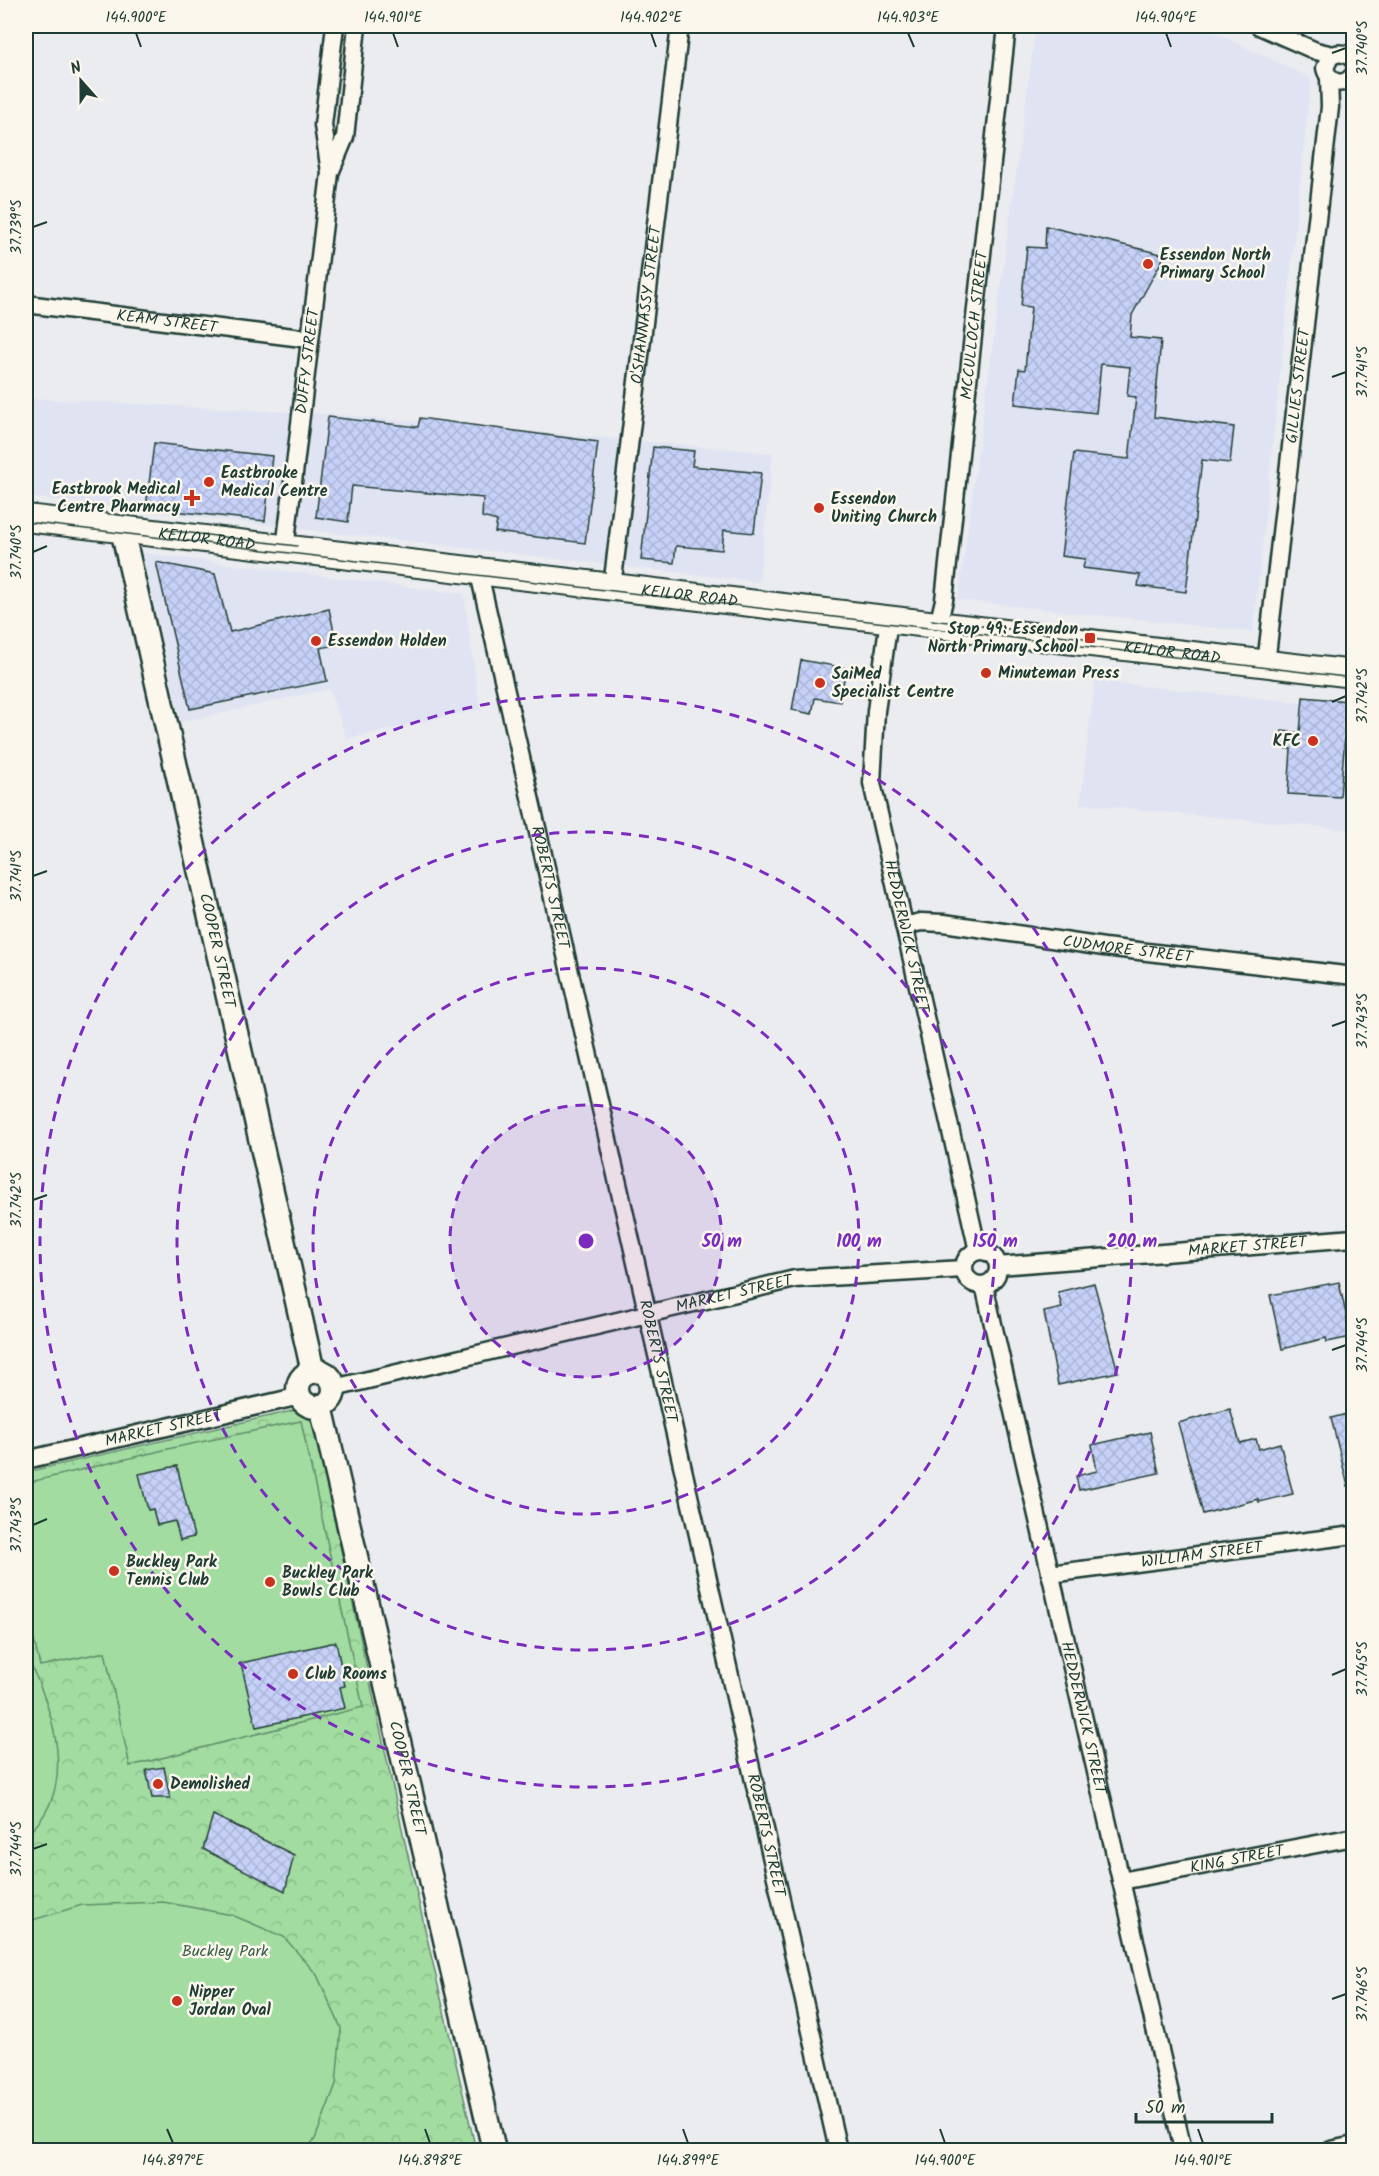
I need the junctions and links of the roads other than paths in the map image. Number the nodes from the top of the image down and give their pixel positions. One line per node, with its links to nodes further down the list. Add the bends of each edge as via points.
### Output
1 (335, 26): 8 (street, DUFFY STREET, via 323,125)
2 (357, 26): 8 (street, DUFFY STREET, via 345,137)
3 (680, 26): 15 (street, O'SHANNASSY STREET)
4 (1007, 26): 17 (street, MCCULLOCH STREET)
5 (1259, 26): 7 (street, via 1292,40)
6 (1353, 61): 7 (street, via 1342,53)
7 (1341, 74): 18 (street, GILLIES STREET, via 1330,107)
8 (330, 173): 10 (street, DUFFY STREET)
9 (26, 304): 10 (street, KEAM STREET)
10 (310, 339): 13 (street, DUFFY STREET)
11 (26, 518): 12 (main road, KEILOR ROAD)
12 (122, 529): 13 (main road, KEILOR ROAD); 28 (street, COOPER STREET)
13 (285, 549): 14 (main road, KEILOR ROAD)
14 (482, 572): 15 (main road, KEILOR ROAD); 27 (street, ROBERTS STREET)
15 (612, 587): 16 (main road, KEILOR ROAD)
16 (889, 620): 17 (main road, KEILOR ROAD); 20 (street, HEDDERWICK STREET, via 871,767)
17 (938, 626): 18 (main road, KEILOR ROAD)
18 (1266, 664): 19 (main road, KEILOR ROAD)
19 (1353, 674)
20 (904, 926): 21 (street, CUDMORE STREET, via 944,923 1104,947); 23 (street, HEDDERWICK STREET)
21 (1353, 976)
22 (1353, 1238): 24 (street, MARKET STREET)
23 (978, 1251): 24 (street, via 993,1256); 25 (street, via 966,1259)
24 (998, 1266): 26 (street, via 993,1280)
25 (963, 1269): 26 (street, via 970,1282); 27 (street, MARKET STREET, via 795,1279)
26 (984, 1285): 34 (street, HEDDERWICK STREET)
27 (648, 1314): 29 (street, MARKET STREET); 39 (street, ROBERTS STREET)
28 (313, 1372): 29 (street, via 328,1376); 30 (street, via 302,1378)
29 (334, 1388): 31 (street, via 332,1398)
30 (300, 1396): 31 (street, via 307,1405); 32 (street, MARKET STREET)
31 (321, 1406): 38 (street, COOPER STREET)
32 (26, 1460)
33 (1353, 1534): 34 (street, WILLIAM STREET)
34 (1050, 1574): 36 (street, HEDDERWICK STREET)
35 (1353, 1837): 36 (street, KING STREET)
36 (1121, 1881): 40 (street, HEDDERWICK STREET)
37 (1353, 2145): 41 (street)
38 (494, 2151)
39 (838, 2151)
40 (1183, 2151)
41 (1330, 2151)

